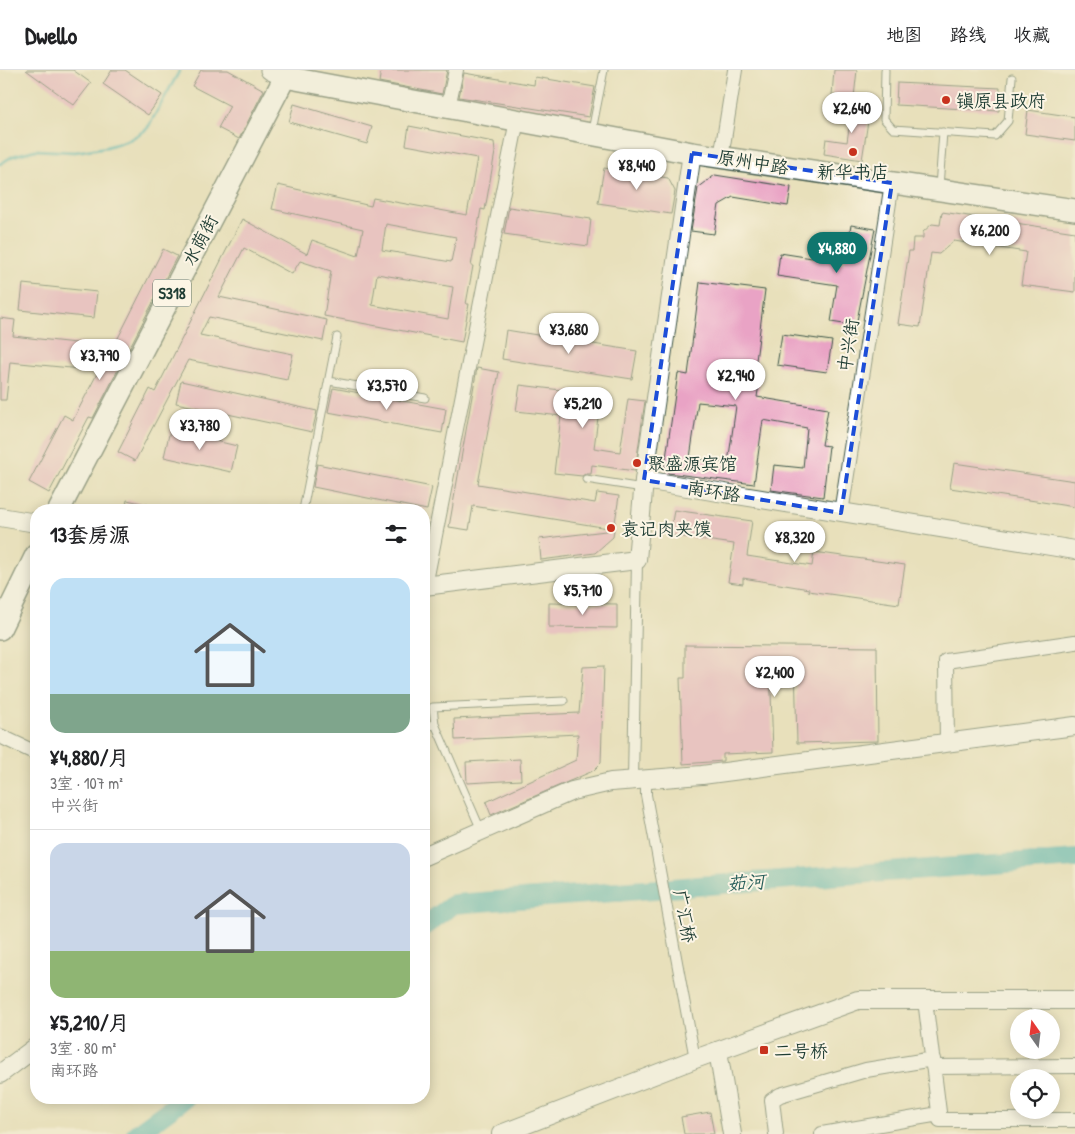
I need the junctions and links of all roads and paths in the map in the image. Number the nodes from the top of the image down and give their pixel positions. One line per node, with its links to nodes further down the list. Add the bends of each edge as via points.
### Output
1 (456, 70): 7 (street)
2 (604, 70): 10 (lane)
3 (734, 70): 12 (street)
4 (885, 70): 9 (lane, via 884,119 889,126 893,130)
5 (281, 72): 7 (main road, 原州中路 / S318); 21 (main road, 水荫街 / S318)
6 (1012, 78): 9 (lane, via 1008,121 995,136)
7 (448, 107): 8 (main road, 原州中路 / S318)
8 (517, 120): 10 (main road, 原州中路 / S318); 27 (street)
9 (943, 132): 14 (lane)
10 (592, 134): 11 (main road, 原州中路 / S318)
11 (692, 153): 12 (main road, 原州中路 / S318); 20 (street)
12 (721, 158): 13 (main road, 原州中路 / S318)
13 (892, 183): 14 (main road, 原州中路 / S318); 23 (street, 中兴街)
14 (938, 190): 15 (main road, 原州中路 / S318)
15 (1074, 205)
16 (337, 337): 17 (lane)
17 (328, 381): 18 (lane); 22 (lane)
18 (425, 398)
19 (586, 479): 20 (lane)
20 (643, 484): 23 (street, 南环路); 28 (street)
21 (62, 504)
22 (304, 504)
23 (841, 513): 26 (street, 南环路)
24 (0, 516): 25 (street)
25 (30, 522)
26 (1075, 550)
27 (430, 556)
28 (637, 560): 30 (street); 40 (street, 广汇桥)
29 (30, 567): 31 (main road)
30 (430, 585)
31 (0, 629)
32 (1075, 642): 38 (street, via 946,661)
33 (564, 701): 34 (lane, via 433,707)
34 (435, 724): 35 (lane); 41 (lane)
35 (430, 726)
36 (1075, 726): 38 (street)
37 (0, 736): 39 (street)
38 (947, 744): 40 (street)
39 (30, 750)
40 (642, 785): 41 (street, via 611,782 572,790); 47 (street, 广汇桥)
41 (482, 830): 42 (street)
42 (430, 853)
43 (925, 1000): 44 (street); 46 (street, via 858,1000); 48 (street)
44 (1075, 1000)
45 (30, 1051): 50 (street)
46 (718, 1051): 47 (street); 54 (street)
47 (696, 1059): 53 (street)
48 (933, 1063): 49 (street); 51 (street); 55 (street, via 866,1070 780,1095 772,1100)
49 (1075, 1066)
50 (0, 1074)
51 (939, 1114): 52 (street, via 940,1120 954,1122); 56 (street)
52 (1075, 1120)
53 (501, 1134)
54 (732, 1134)
55 (776, 1134)
56 (822, 1134)

